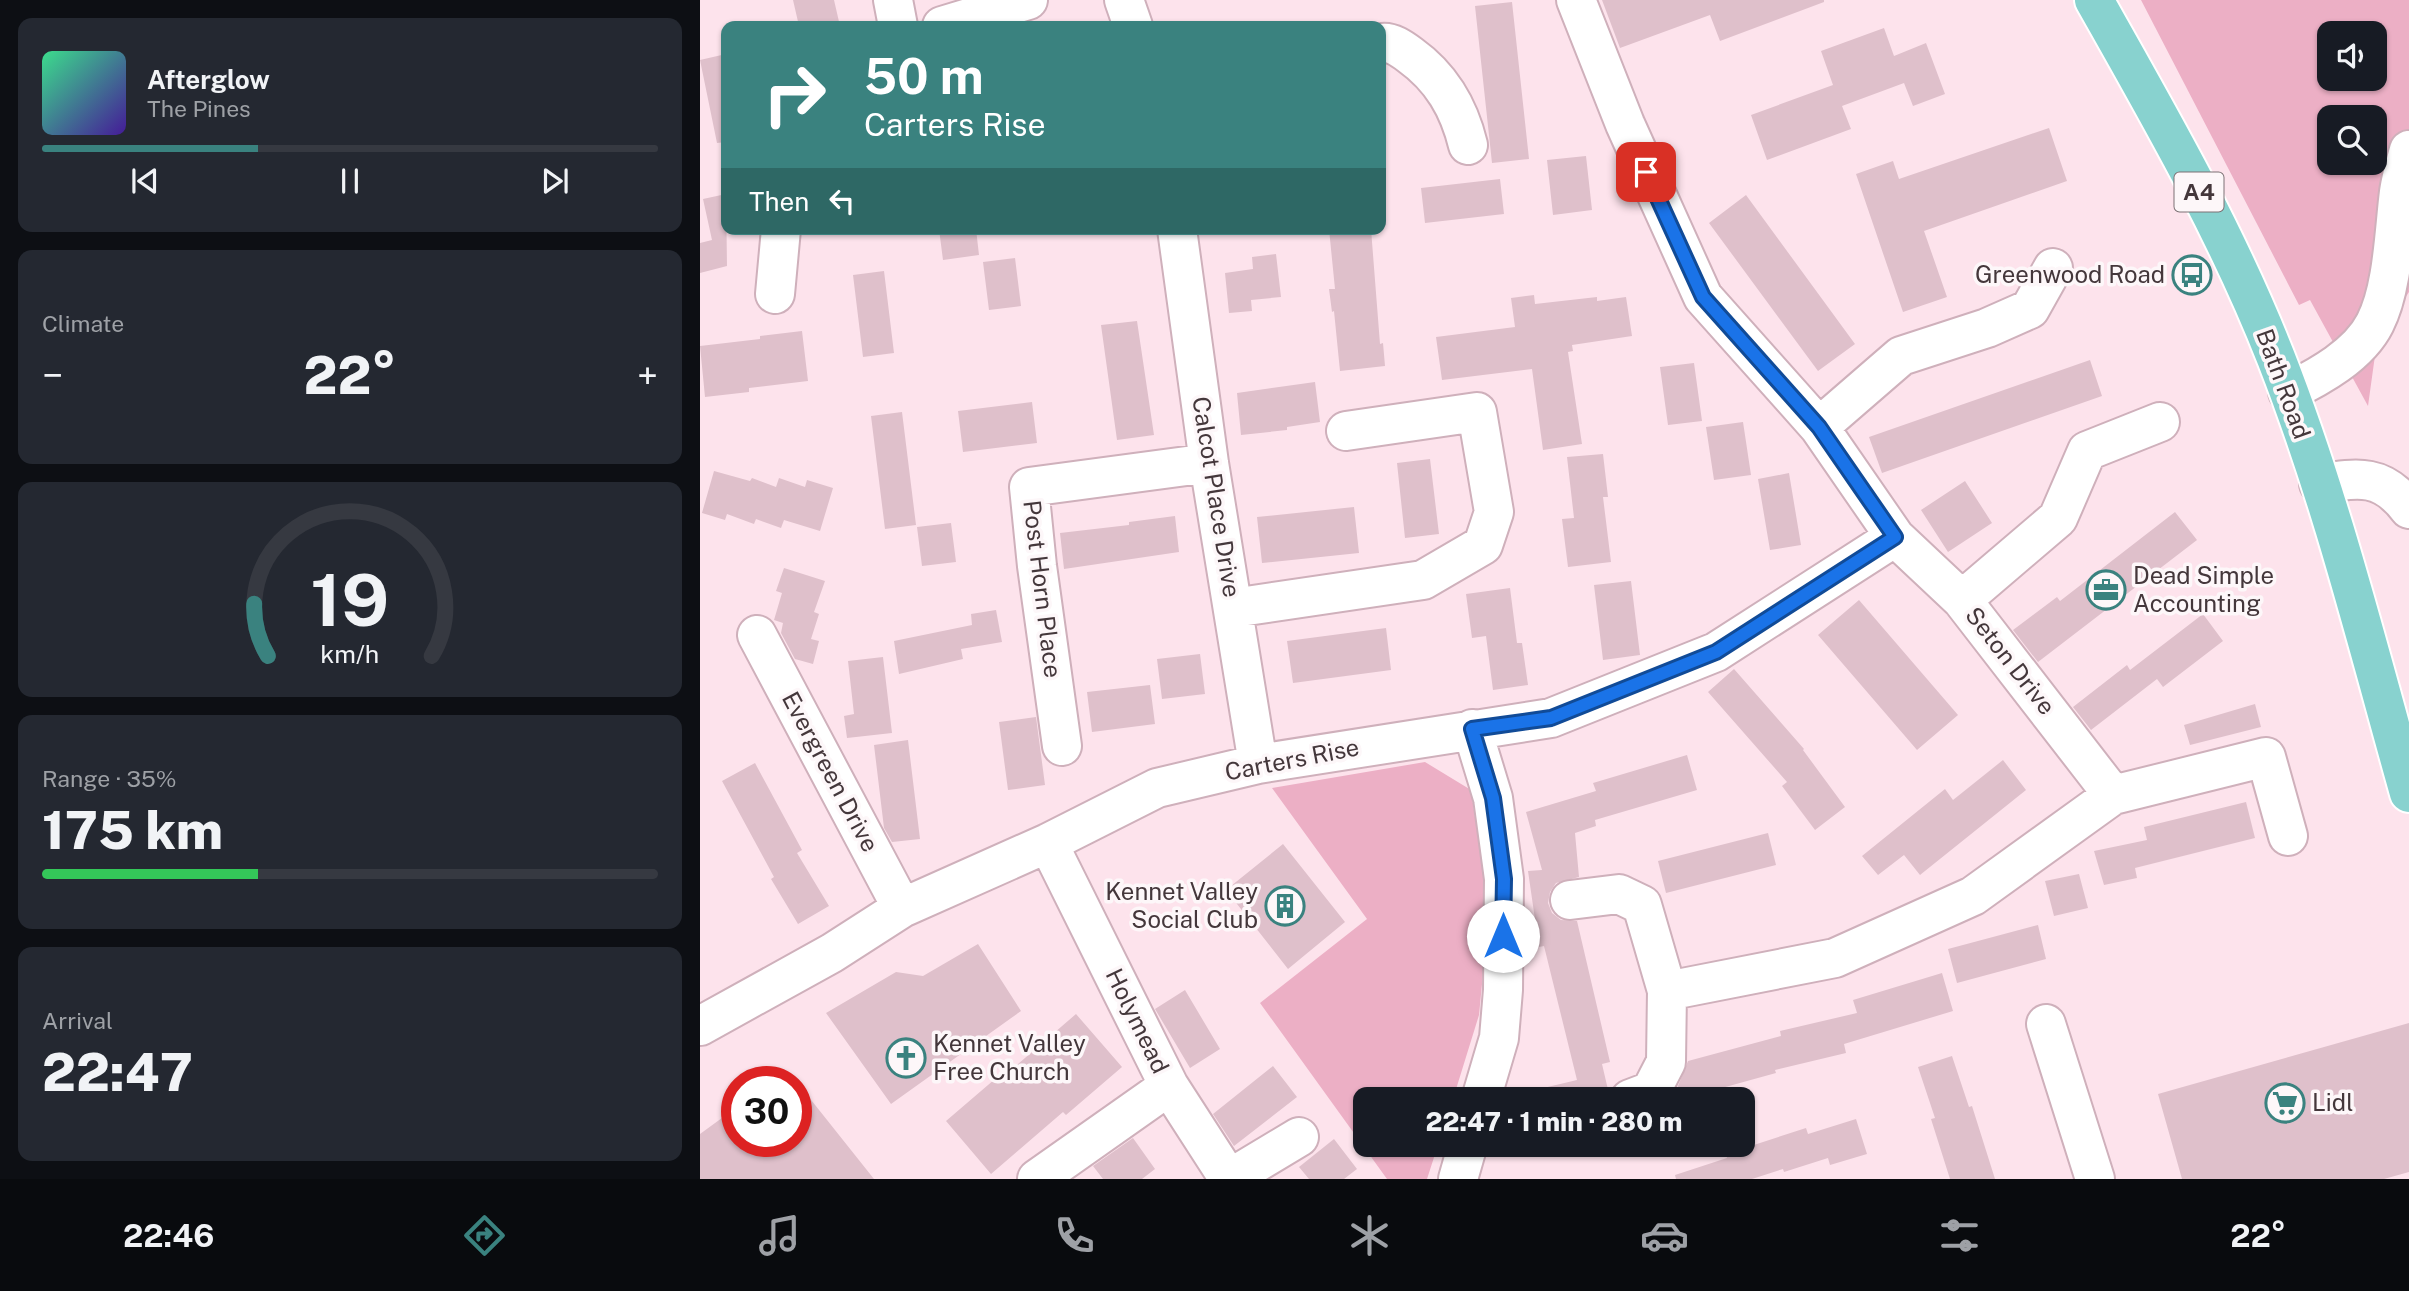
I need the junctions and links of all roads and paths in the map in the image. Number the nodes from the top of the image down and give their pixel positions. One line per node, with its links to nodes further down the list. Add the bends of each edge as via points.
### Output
1 (893, 0): 6 (street)
2 (1028, 0): 7 (street)
3 (1124, 0): 8 (street)
4 (1576, 0): 18 (street, Seton Drive, via 1625,124 1703,297)
5 (2094, 0): 16 (main road, Bath Road / A4, via 2219,230)
6 (897, 21)
7 (959, 21)
8 (1131, 21)
9 (1386, 42): 10 (street, via 1426,67 1452,101)
10 (1468, 145)
11 (2409, 150): 16 (street, via 2399,188 2391,265 2375,324 2357,347 2317,378)
12 (780, 235): 15 (street)
13 (1178, 235): 20 (street, Calcot Place Drive)
14 (2053, 268): 18 (street, via 2030,309 1901,356)
15 (775, 294)
16 (2288, 391): 21 (main road, Bath Road / A4)
17 (2160, 422): 24 (street, via 2088,450 2058,518)
18 (1819, 427): 23 (street, Seton Drive)
19 (1346, 431): 25 (street, via 1477,412 1494,512 1483,545 1423,580)
20 (1209, 463): 25 (street, Calcot Place Drive); 28 (street, Post Horn Place, via 1030,487)
21 (2319, 484): 22 (street, via 2364,478 2397,494); 30 (main road, Bath Road / A4)
22 (2409, 509)
23 (1895, 537): 24 (street, Seton Drive); 27 (street, Carters Rise, via 1716,652 1551,718)
24 (1962, 600): 31 (street, Seton Drive)
25 (1233, 608): 29 (street, Calcot Place Drive)
26 (757, 635): 35 (street, Evergreen Drive)
27 (1472, 729): 29 (street, Carters Rise); 40 (street, via 1493,798 1504,879 1499,1038)
28 (1062, 746)
29 (1258, 764): 33 (street, Carters Rise, via 1157,788)
30 (2409, 793)
31 (2113, 795): 32 (street, via 2266,757); 36 (street, via 1973,895 1835,958)
32 (2288, 836)
33 (1048, 843): 35 (street, Carters Rise); 39 (street, Holymead)
34 (1570, 900): 36 (street, via 1619,894 1642,905)
35 (902, 908): 37 (street, Carters Rise, via 832,953)
36 (1667, 991): 41 (street, via 1666,1062)
37 (701, 1023)
38 (2046, 1024): 47 (street)
39 (1169, 1086): 44 (street, Holymead); 45 (street, Holymead)
40 (1485, 1087)
41 (1653, 1087)
42 (1299, 1136): 45 (street, Holymead)
43 (1464, 1157): 46 (street)
44 (1037, 1179)
45 (1229, 1179)
46 (1458, 1179)
47 (2095, 1179)

